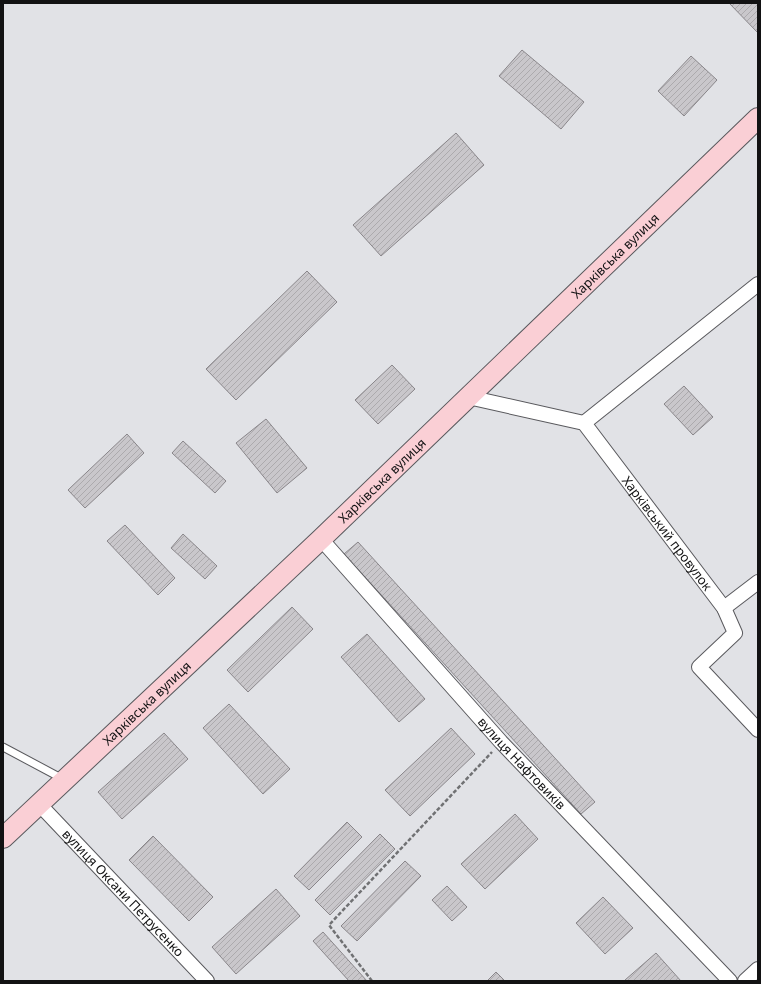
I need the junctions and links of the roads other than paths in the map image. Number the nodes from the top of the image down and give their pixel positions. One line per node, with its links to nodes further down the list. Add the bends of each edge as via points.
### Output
1 (758, 118): 3 (main road, Харківська вулиця)
2 (758, 284): 4 (street)
3 (468, 397): 4 (street); 5 (main road, Харківська вулиця)
4 (584, 423): 7 (street, Харківський провулок)
5 (321, 539): 10 (main road, Харківська вулиця); 15 (street, вулиця Нафтовиків, via 502,742)
6 (758, 582): 7 (street)
7 (724, 608): 8 (street, Харківський провулок, via 735,633 699,667)
8 (758, 730)
9 (3, 747): 10 (lane)
10 (66, 781): 11 (main road, Харківська вулиця)
11 (40, 805): 12 (main road, Харківська вулиця); 14 (street, вулиця Оксани Петрусенко)
12 (3, 838)
13 (758, 969): 16 (street)
14 (207, 981)
15 (730, 981)
16 (745, 981)

